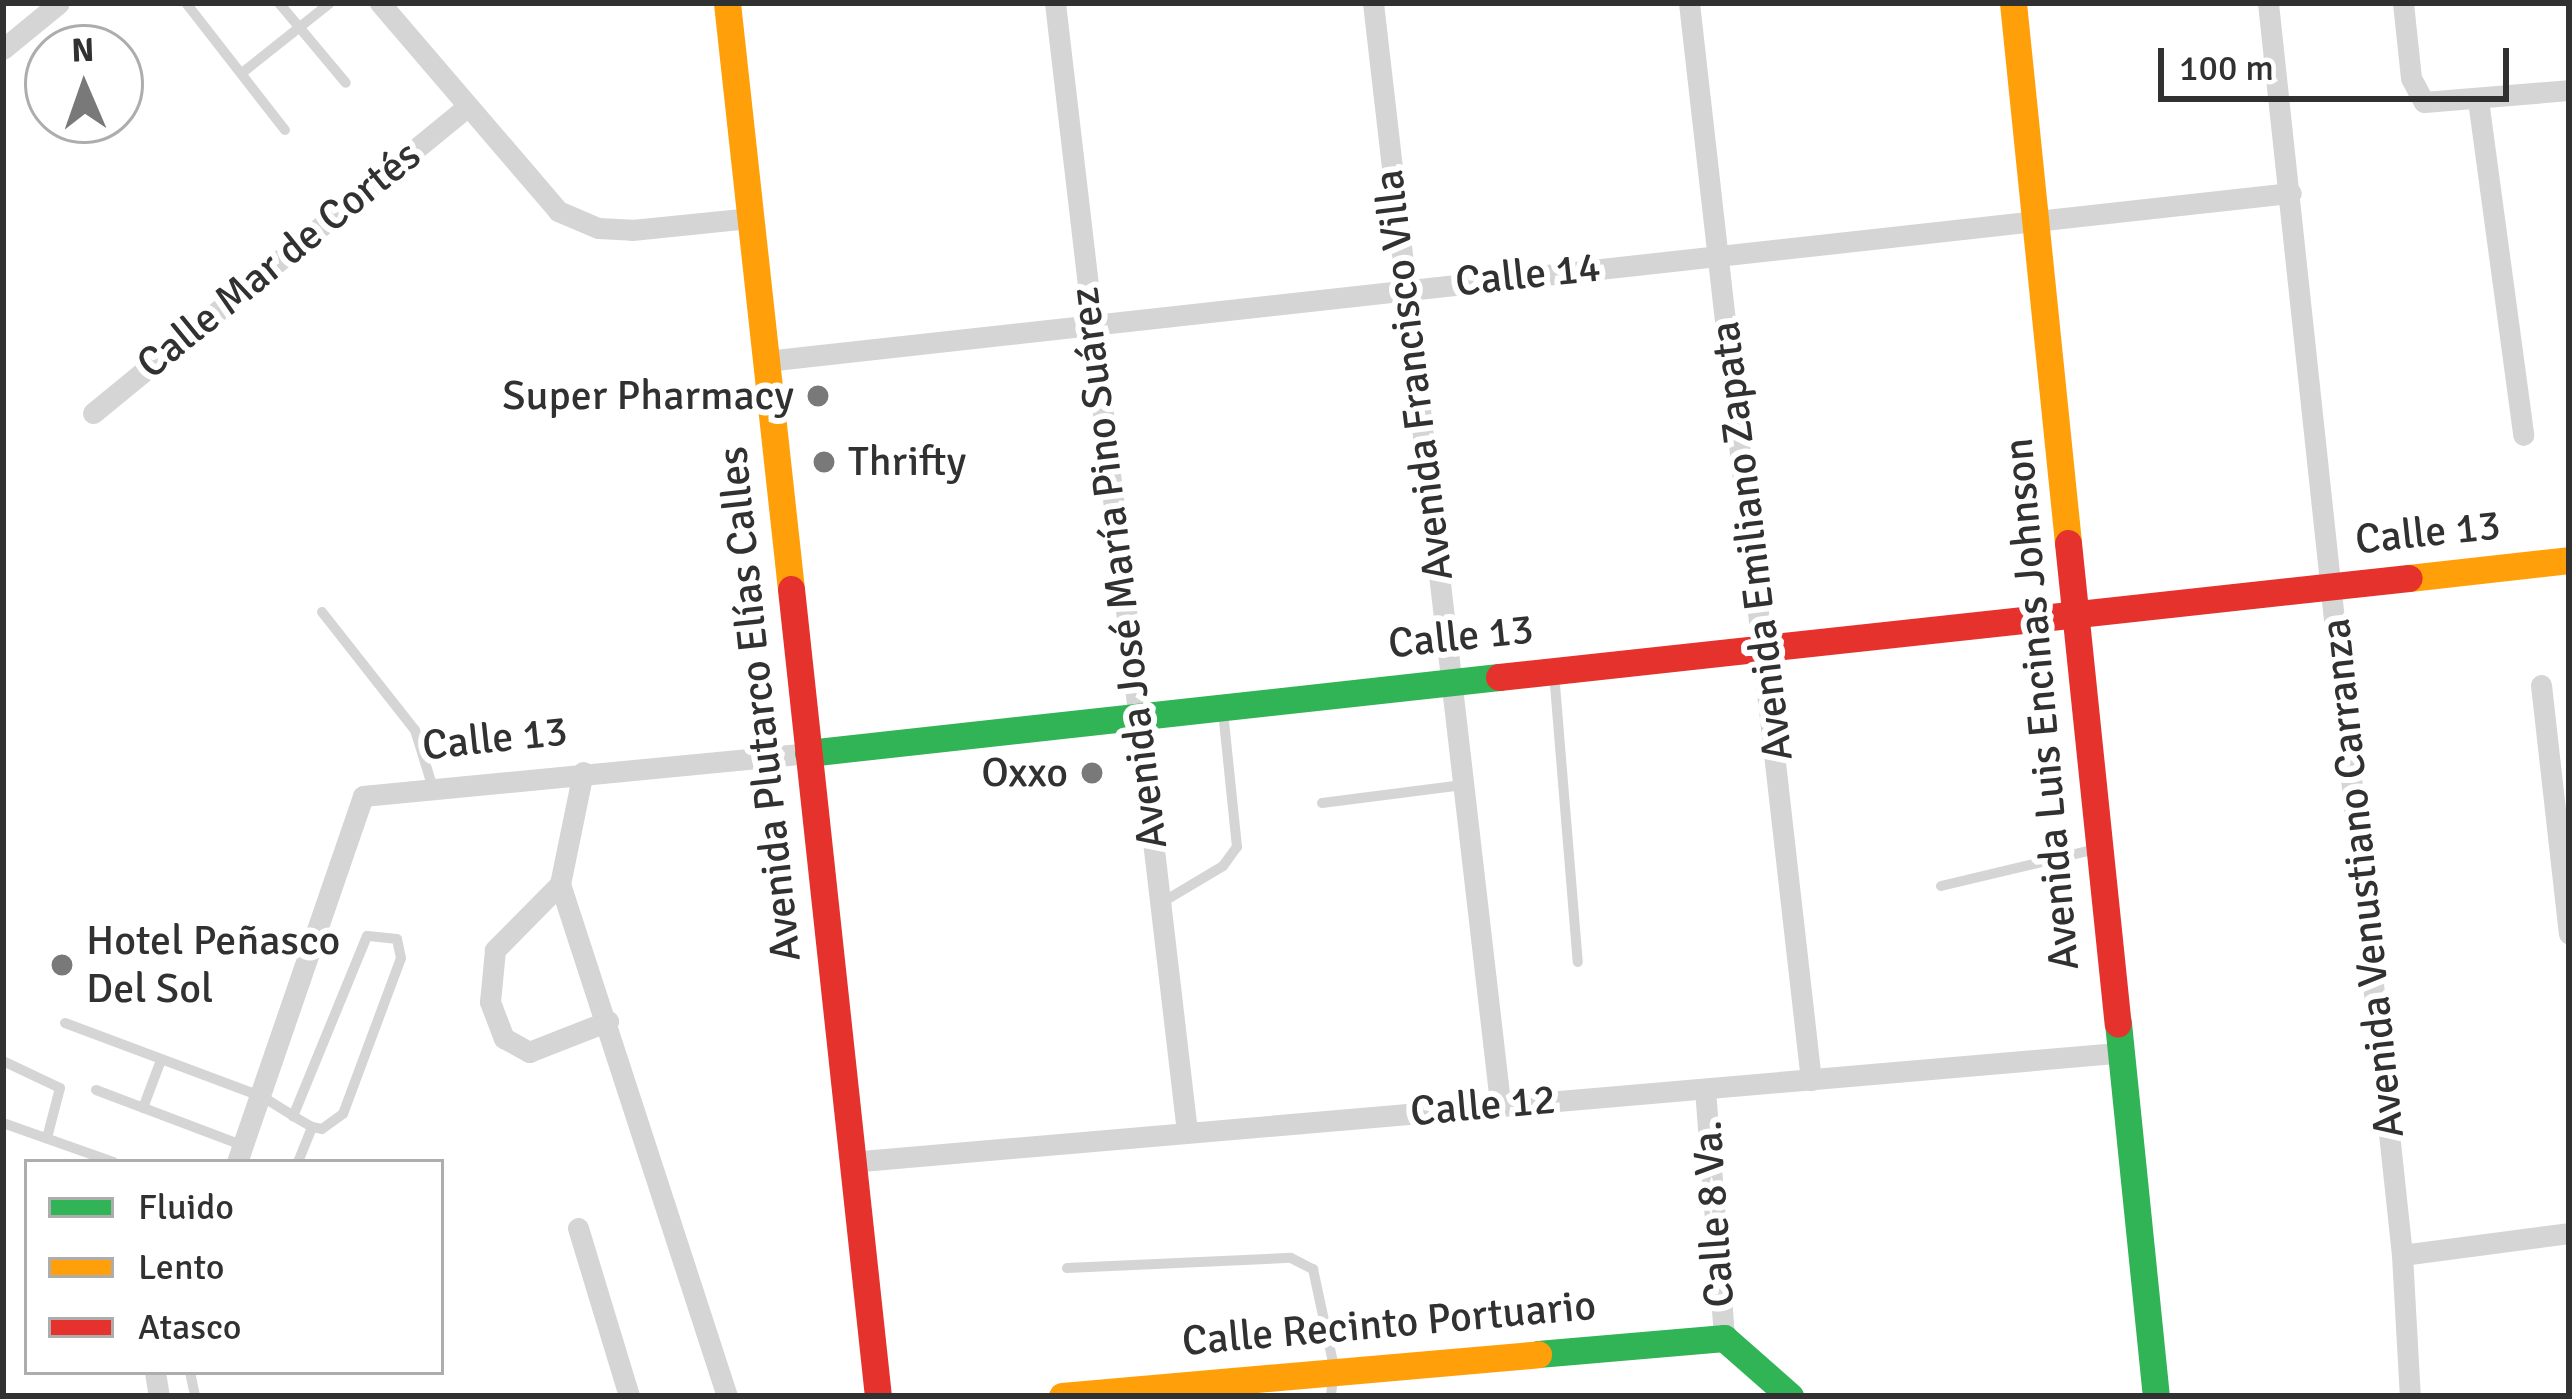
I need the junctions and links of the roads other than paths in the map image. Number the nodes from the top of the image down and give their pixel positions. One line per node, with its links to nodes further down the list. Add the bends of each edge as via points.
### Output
1 (59, 3): 14 (street)
2 (186, 3): 15 (lane)
3 (279, 3): 13 (lane)
4 (330, 3): 13 (lane)
5 (380, 3): 19 (street)
6 (727, 3): 22 (street, Avenida Plutarco Elías Calles)
7 (1055, 3): 26 (street, Avenida José María Pino Suárez)
8 (1373, 3): 25 (street, Avenida Francisco Villa)
9 (1689, 3): 24 (street, Avenida Emiliano Zapata)
10 (2013, 3): 23 (street, Avenida Luis Encinas Johnson)
11 (2268, 3): 21 (street, Avenida Venustiano Carranza)
12 (2403, 3): 18 (street, via 2411,78 2424,102)
13 (298, 28): 15 (lane); 16 (lane)
14 (3, 49)
15 (242, 73): 20 (lane)
16 (346, 83)
17 (2569, 90): 18 (street)
18 (2478, 100): 29 (street)
19 (465, 108): 22 (street, via 543,199 576,222 632,230); 28 (street, Calle Mar de Cortés)
20 (285, 130)
21 (2291, 193): 23 (street, Calle 14); 31 (street, Avenida Venustiano Carranza)
22 (751, 218): 27 (street, Avenida Plutarco Elías Calles)
23 (2035, 223): 24 (street, Calle 14); 32 (street, Avenida Luis Encinas Johnson)
24 (1719, 256): 25 (street, Calle 14); 34 (street, Avenida Emiliano Zapata)
25 (1402, 287): 26 (street, Calle 14); 36 (street, Avenida Francisco Villa)
26 (1089, 321): 27 (street, Calle 14); 39 (street, Avenida José María Pino Suárez)
27 (766, 361): 40 (street, Avenida Plutarco Elías Calles)
28 (93, 413)
29 (2523, 435)
30 (2569, 560): 31 (street, Calle 13)
31 (2332, 585): 32 (street, Calle 13); 73 (street, Avenida Venustiano Carranza)
32 (2080, 609): 34 (street, Calle 13); 45 (street, Avenida Luis Encinas Johnson)
33 (322, 612): 43 (lane, via 415,730)
34 (1766, 647): 35 (street, Calle 13); 56 (street, Avenida Emiliano Zapata)
35 (1553, 669): 36 (street, Calle 13); 50 (lane)
36 (1450, 680): 38 (street, Calle 13); 42 (street, Avenida Francisco Villa)
37 (2541, 685): 49 (street)
38 (1222, 706): 39 (street, Calle 13); 48 (lane, via 1238,847 1223,866)
39 (1135, 716): 40 (street, Calle 13); 48 (street, Avenida José María Pino Suárez)
40 (808, 753): 41 (street, Calle 13); 70 (street, Avenida Plutarco Elías Calles)
41 (583, 772): 43 (street, Calle 13); 46 (street)
42 (1463, 785): 44 (lane); 60 (street, Avenida Francisco Villa)
43 (433, 788): 59 (street, Calle 13, via 363,796)
44 (1322, 803)
45 (2100, 848): 47 (lane); 53 (street, Avenida Luis Encinas Johnson)
46 (560, 884): 51 (street); 51 (street, via 495,950 490,1001 505,1038 529,1052)
47 (1941, 886)
48 (1158, 904): 65 (street, Avenida José María Pino Suárez)
49 (2569, 933)
50 (1578, 962)
51 (608, 1021): 78 (street)
52 (65, 1023): 54 (lane)
53 (2117, 1053): 56 (street, Calle 12); 82 (street, Avenida Luis Encinas Johnson)
54 (161, 1060): 59 (lane); 61 (lane)
55 (3, 1061): 66 (lane, via 60,1088)
56 (1811, 1080): 57 (street, Calle 12)
57 (1705, 1089): 60 (street, Calle 12); 75 (street, Calle 8 Va.)
58 (96, 1090): 61 (lane)
59 (263, 1097): 62 (lane); 67 (street)
60 (1500, 1103): 65 (street, Calle 12)
61 (143, 1108): 67 (lane)
62 (293, 1116): 64 (lane); 64 (lane, via 367,936 397,939 401,958 343,1114 329,1127)
63 (3, 1123): 66 (lane)
64 (312, 1127): 69 (lane)
65 (1187, 1132): 70 (street, Calle 12)
66 (47, 1138): 68 (lane)
67 (241, 1154)
68 (105, 1159)
69 (299, 1159)
70 (850, 1162): 79 (street, Avenida Plutarco Elías Calles)
71 (578, 1228): 77 (street)
72 (2569, 1233): 73 (street)
73 (2402, 1255): 83 (street, Avenida Venustiano Carranza)
74 (1066, 1268): 76 (lane, via 1291,1258 1313,1269 1322,1287)
75 (1724, 1338): 76 (street, Calle Recinto Portuario); 81 (street)
76 (1333, 1382): 80 (street, Calle Recinto Portuario)
77 (629, 1396)
78 (727, 1396)
79 (878, 1396)
80 (1062, 1396)
81 (1790, 1396)
82 (2156, 1396)
83 (2410, 1396)

